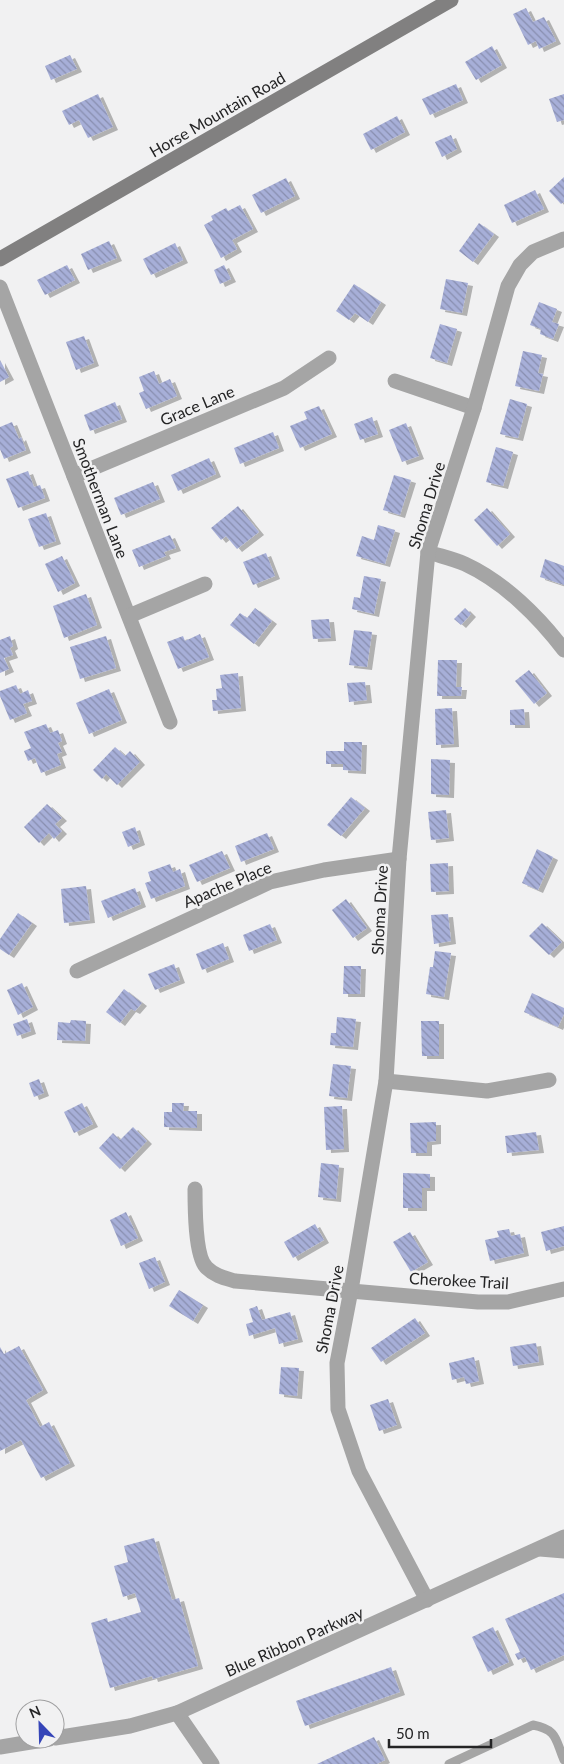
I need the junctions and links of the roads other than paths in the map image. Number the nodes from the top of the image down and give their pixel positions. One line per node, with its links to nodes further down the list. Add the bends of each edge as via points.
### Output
1 (451, 0): 3 (street, Horse Mountain Road)
2 (564, 239): 7 (street, Shoma Drive, via 533,252 520,265 508,286)
3 (0, 259)
4 (0, 287): 8 (street, Smotherman Lane)
5 (329, 358): 8 (street, Grace Lane, via 284,388)
6 (395, 381): 7 (street)
7 (474, 408): 9 (street, Shoma Drive)
8 (74, 476): 11 (street, Smotherman Lane)
9 (428, 552): 12 (street, via 465,564 498,583 548,628); 14 (street, Shoma Drive)
10 (205, 584): 11 (street)
11 (129, 616): 13 (street, Smotherman Lane)
12 (564, 650)
13 (170, 722)
14 (399, 859): 15 (street, Apache Place, via 270,882); 17 (street, Shoma Drive)
15 (77, 971)
16 (549, 1080): 17 (street, via 487,1091)
17 (386, 1081): 20 (street, Shoma Drive)
18 (195, 1189): 20 (street, Cherokee Trail, via 200,1252 207,1269 221,1278 235,1281)
19 (564, 1289): 20 (street, Cherokee Trail, via 508,1302)
20 (352, 1290): 24 (street, Shoma Drive, via 337,1363 338,1409 359,1471)
21 (564, 1537): 22 (street, Blue Ribbon Parkway)
22 (538, 1549): 23 (street, Blue Ribbon Parkway); 24 (street, Blue Ribbon Parkway)
23 (564, 1551)
24 (427, 1600): 25 (street, Blue Ribbon Parkway)
25 (177, 1712): 26 (street, Blue Ribbon Parkway, via 130,1726); 30 (street)
26 (65, 1736)
27 (15, 1745): 28 (street)
28 (0, 1747)
29 (564, 1760): 31 (lane, via 553,1733 545,1727 533,1725)
30 (212, 1764)
31 (448, 1764)

